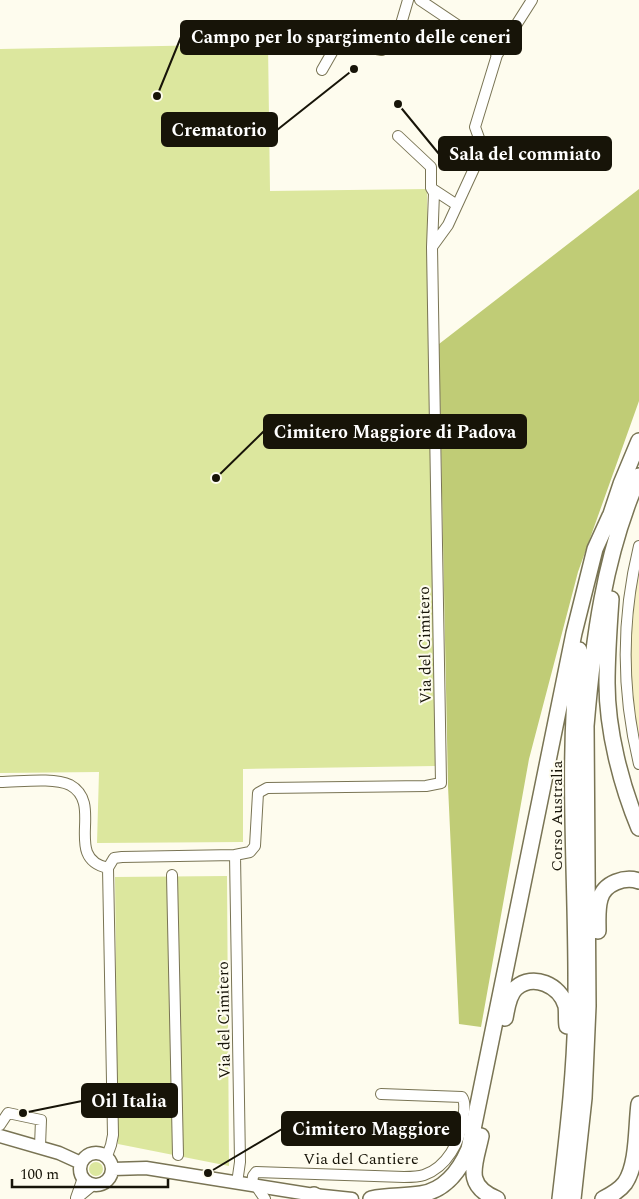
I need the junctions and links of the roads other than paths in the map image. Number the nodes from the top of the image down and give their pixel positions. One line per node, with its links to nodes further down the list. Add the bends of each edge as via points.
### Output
1 (408, 0): 5 (street, via 396,41 382,50 338,42)
2 (420, 0): 4 (street, via 493,49)
3 (532, 0): 4 (street)
4 (497, 55): 8 (street, via 475,127 483,149)
5 (322, 70)
6 (398, 136): 7 (street, Via del Cimitero, via 431,167)
7 (431, 188): 8 (street); 9 (street, Via del Cimitero, via 434,193)
8 (457, 205): 9 (street)
9 (432, 247): 17 (street, Via del Cimitero, via 441,783 426,786 267,788 258,793 255,846 250,852)
10 (639, 440): 12 (highway, Corso Australia, via 621,484)
11 (639, 476): 12 (highway, Corso Australia)
12 (616, 517): 16 (highway, via 618,561 611,598 607,685 611,727 624,788); 22 (highway, Corso Australia, via 594,645 586,726 588,1006); 27 (highway, Corso Australia, via 593,575 576,674 573,765 575,1044); 39 (highway, via 595,549 574,632 469,1148 458,1171 438,1188 419,1194)
13 (639, 546): 14 (street, via 626,610 624,658 627,700)
14 (639, 764)
15 (0, 782): 18 (street, via 55,781 79,792 84,801 86,850 93,862)
16 (639, 828)
17 (235, 855): 18 (street, Via del Cimitero, via 122,857 114,858); 33 (street, Via del Cimitero, via 240,1162)
18 (108, 868): 29 (street, via 113,1135)
19 (172, 875): 28 (street)
20 (639, 881): 22 (highway, via 619,881 605,890 600,898 597,1030)
21 (381, 1094): 34 (street, Via del Cantiere, via 462,1097 464,1110 458,1142 439,1166 424,1175 414,1176 256,1172)
22 (584, 1098): 42 (highway, Corso Australia)
23 (639, 1104): 43 (highway, via 630,1173 616,1192)
24 (0, 1125): 26 (street, via 8,1113 40,1120)
25 (0, 1136): 26 (main road)
26 (40, 1146): 30 (main road)
27 (566, 1154): 40 (highway, via 563,1105 566,1006 558,992 546,984 529,982 515,989 508,1001 474,1172 480,1190); 41 (highway, Corso Australia)
28 (178, 1155)
29 (107, 1156): 30 (main road, via 92,1153); 31 (main road)
30 (81, 1163): 32 (main road, via 80,1168)
31 (113, 1169): 32 (main road, via 103,1184); 33 (main road, via 146,1168)
32 (88, 1181): 36 (street)
33 (237, 1183): 34 (main road)
34 (254, 1186): 35 (main road); 37 (street)
35 (317, 1197): 38 (main road)
36 (76, 1199)
37 (264, 1199)
38 (352, 1199)
39 (371, 1199)
40 (498, 1199)
41 (560, 1199)
42 (573, 1199)
43 (603, 1199)

